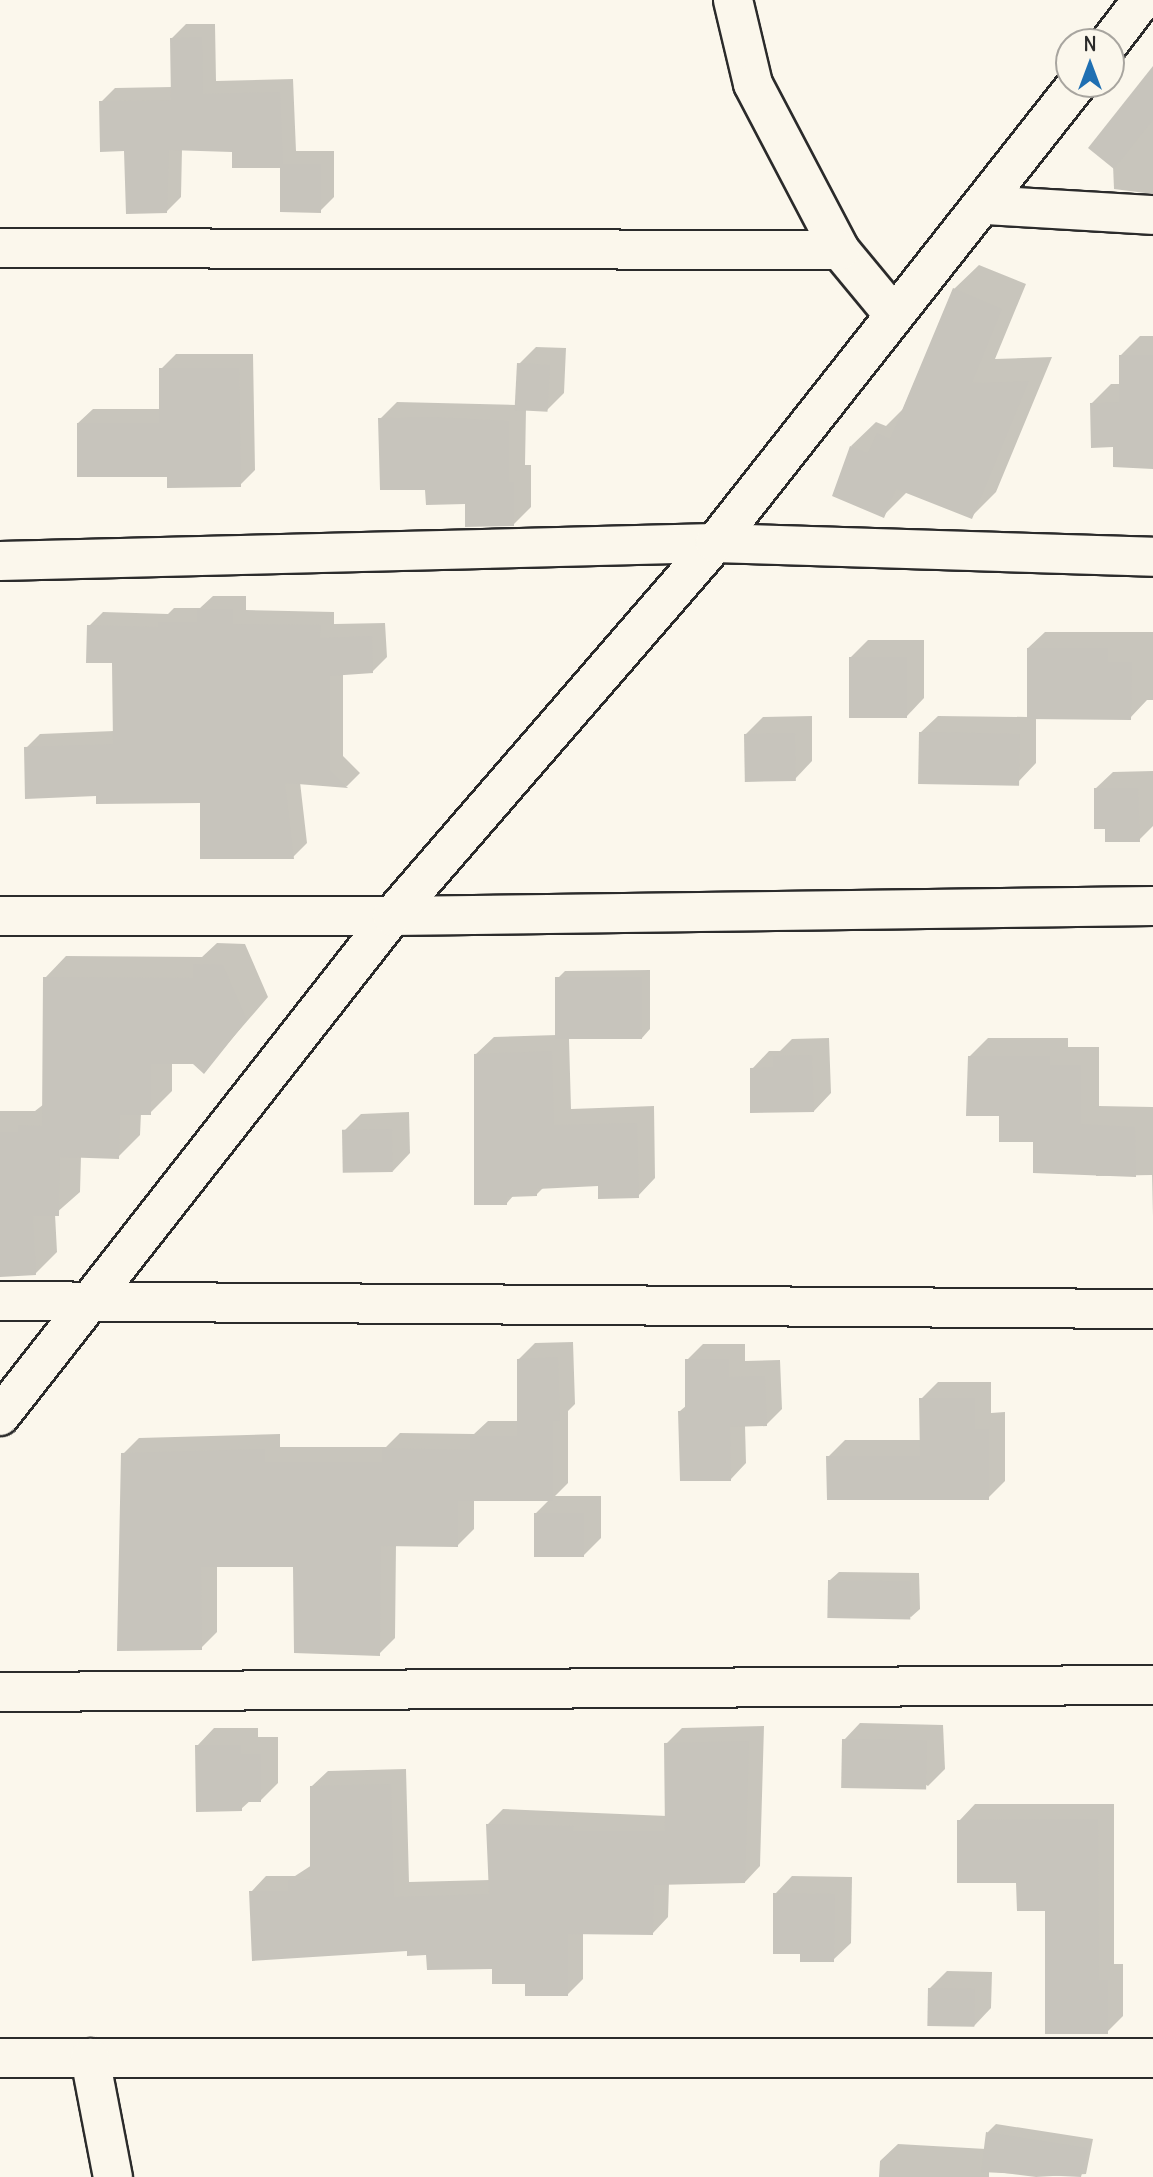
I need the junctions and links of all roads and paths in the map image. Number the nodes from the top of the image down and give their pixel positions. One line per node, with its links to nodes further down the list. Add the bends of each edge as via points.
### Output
1 (733, 0): 8 (street, via 753,84)
2 (1143, 0): 3 (street)
3 (1121, 28)
4 (1066, 98): 5 (street)
5 (984, 205): 6 (street); 9 (street)
6 (1153, 215)
7 (0, 248): 8 (street)
8 (840, 250): 9 (street)
9 (893, 314): 10 (street)
10 (715, 543): 11 (street); 12 (street); 15 (street)
11 (1153, 557)
12 (0, 561)
13 (1153, 906): 15 (street)
14 (0, 916): 15 (street)
15 (392, 916): 16 (street)
16 (95, 1299): 17 (street); 18 (street); 19 (street)
17 (0, 1301)
18 (1153, 1309)
19 (0, 1416)
20 (1153, 1685): 21 (street)
21 (0, 1692)
22 (0, 2058): 23 (street)
23 (90, 2058): 24 (street); 25 (street)
24 (1153, 2059)
25 (113, 2177)

